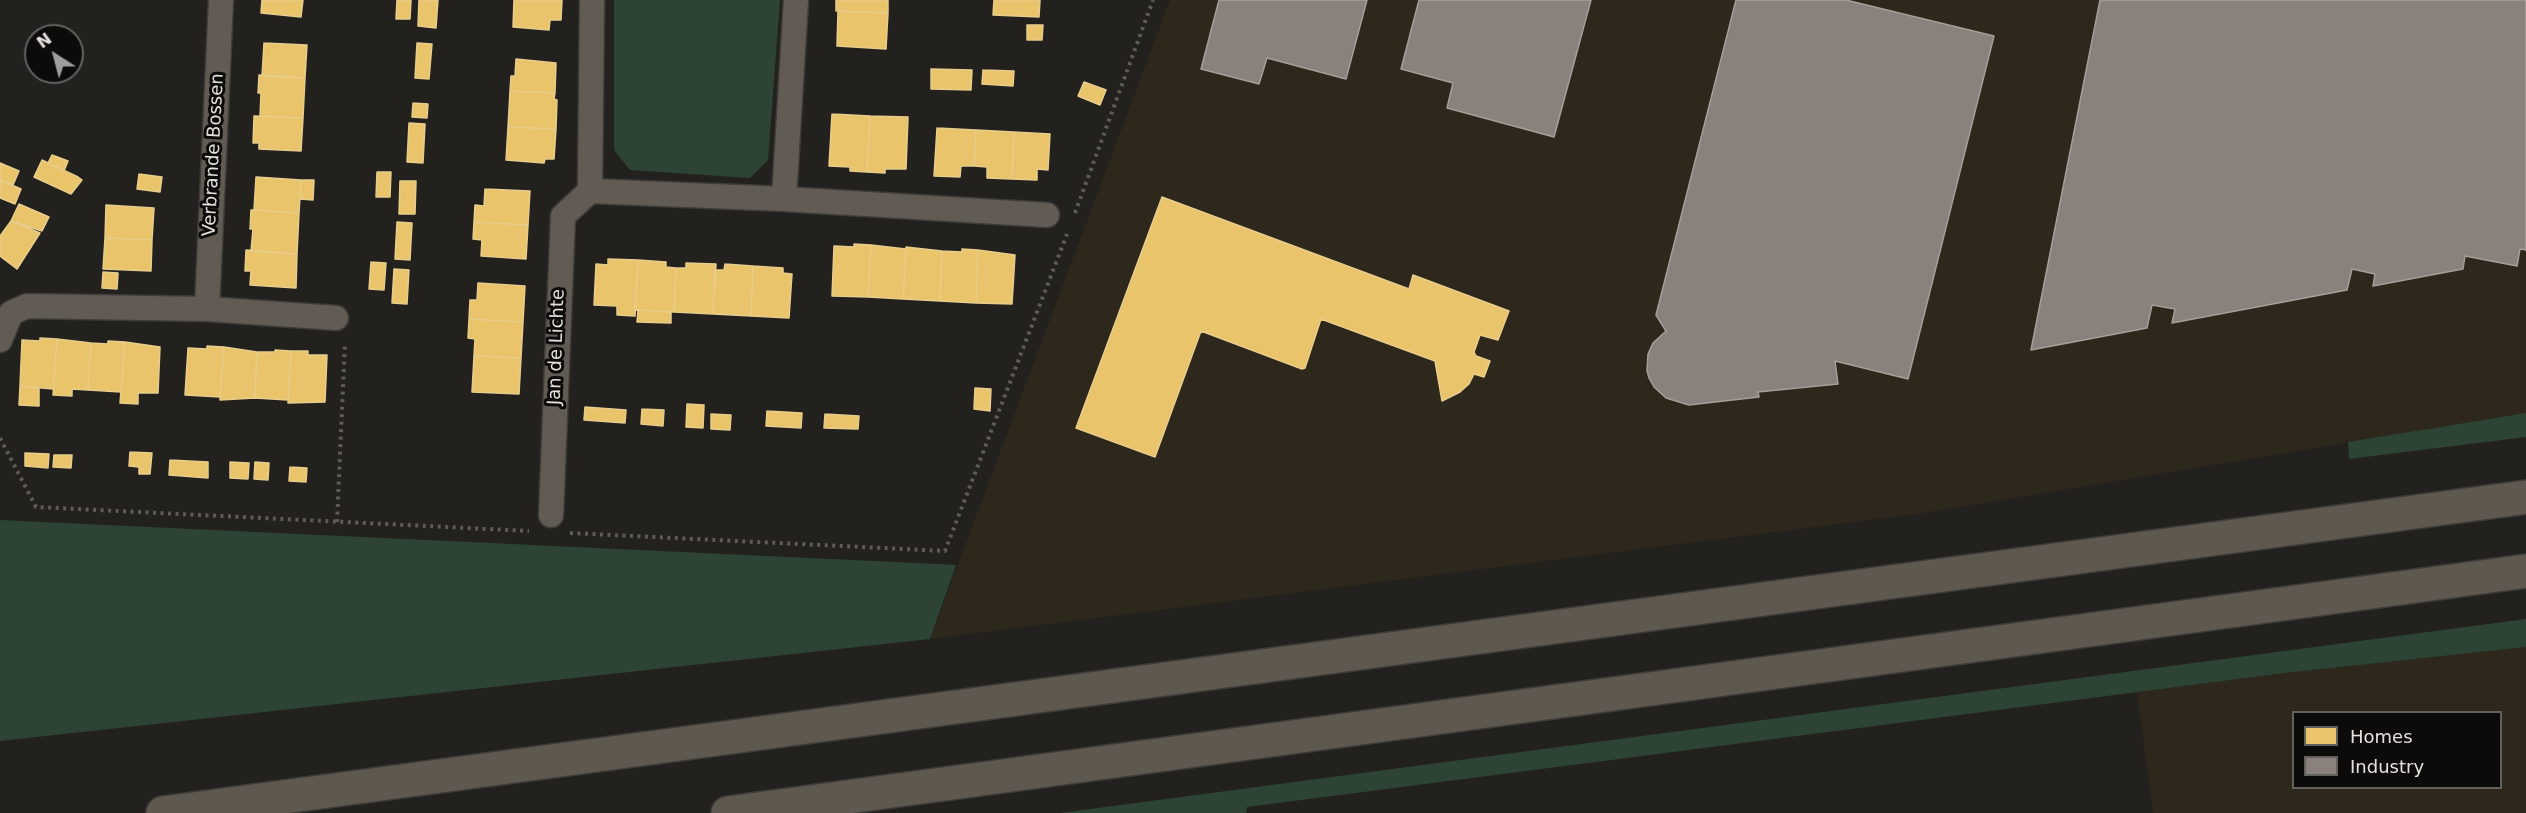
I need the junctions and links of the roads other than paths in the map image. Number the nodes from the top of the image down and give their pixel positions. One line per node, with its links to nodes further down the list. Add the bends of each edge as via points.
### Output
1 (221, 0): 7 (street, Verbrande Bossen)
2 (592, 0): 4 (street)
3 (796, 0): 5 (street)
4 (590, 191): 5 (street); 11 (street, Jan de Lichte, via 563,216)
5 (784, 199): 6 (street)
6 (1047, 216)
7 (207, 309): 8 (street); 9 (street, via 27,306 12,313)
8 (336, 318)
9 (0, 340)
10 (2526, 497): 13 (highway)
11 (551, 527)
12 (2526, 571): 14 (highway)
13 (163, 813)
14 (728, 813)

